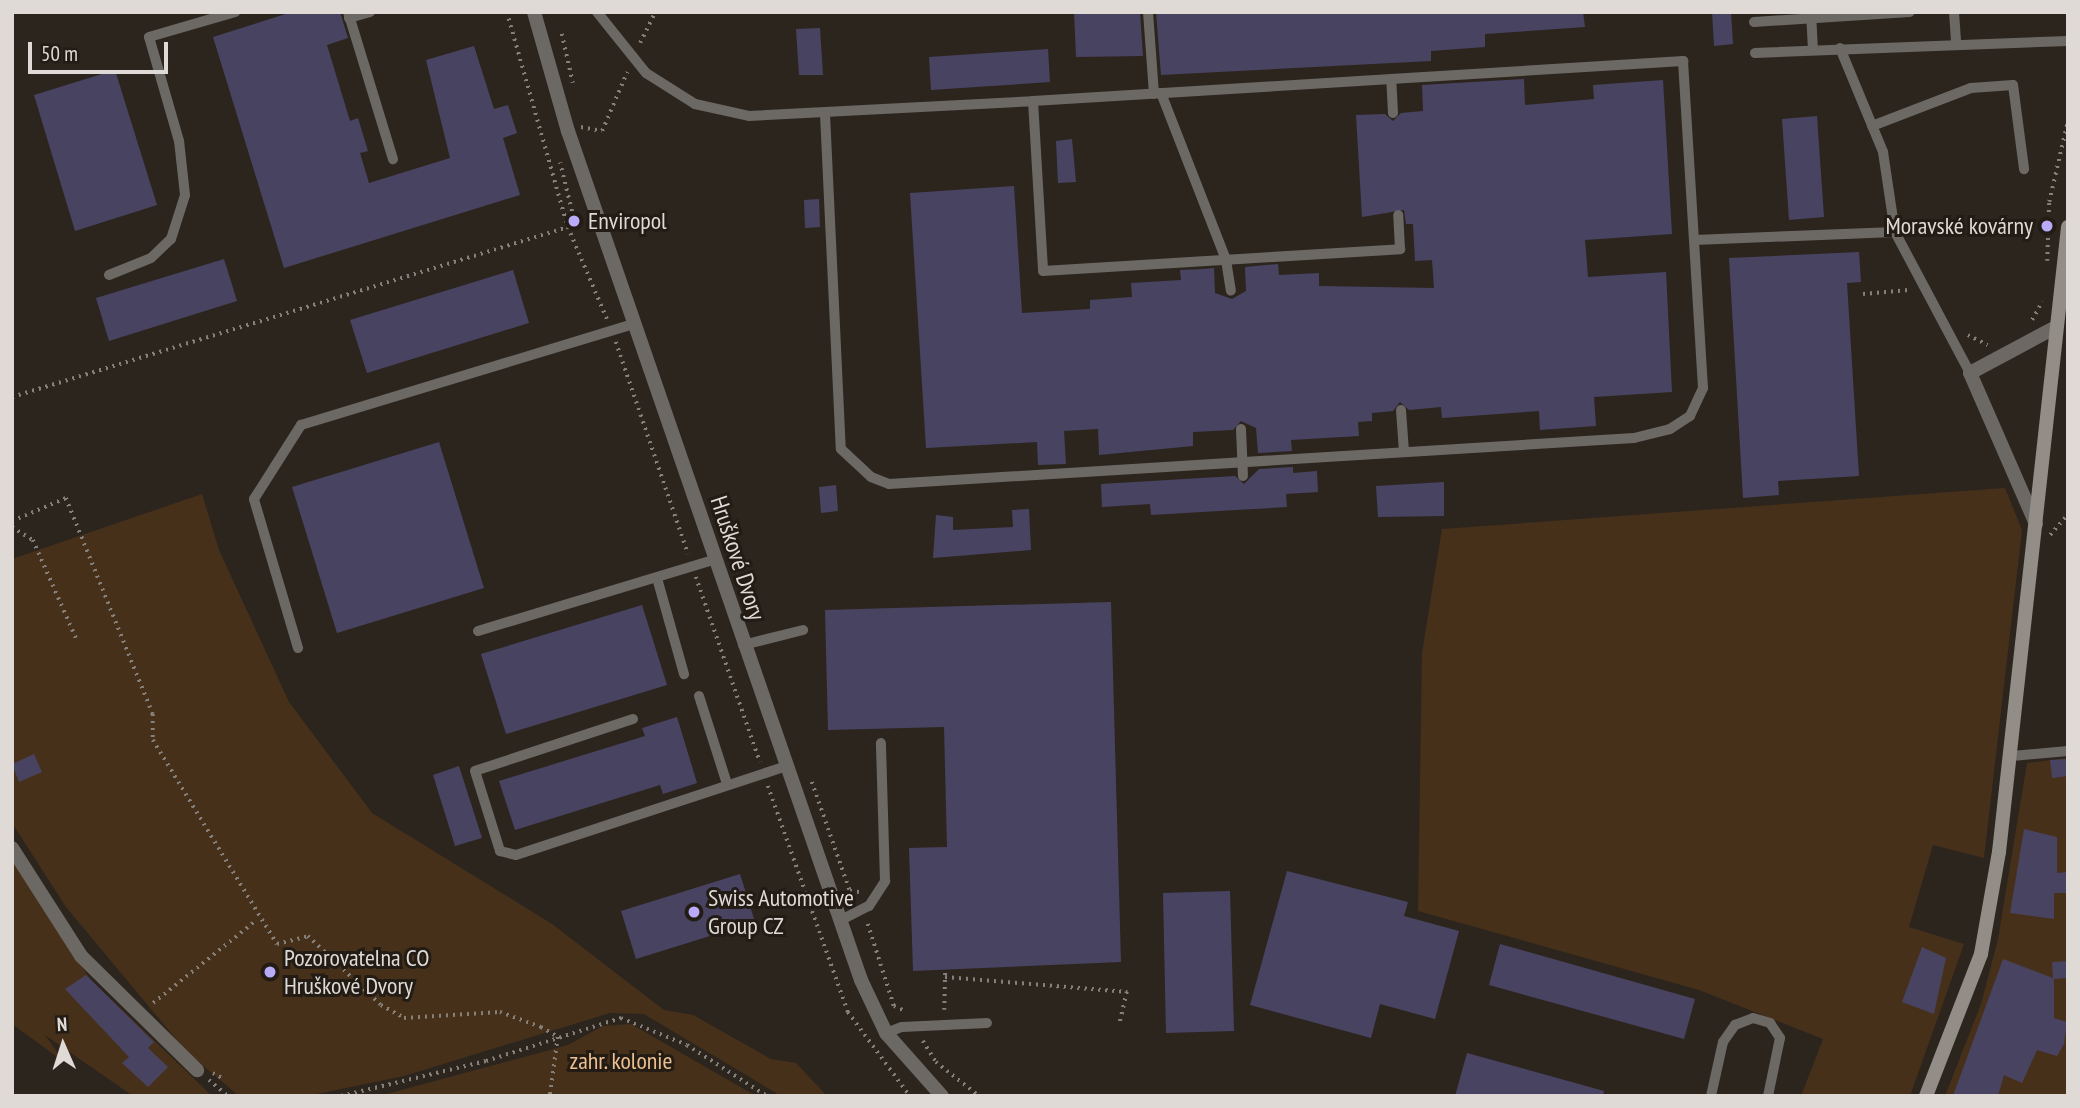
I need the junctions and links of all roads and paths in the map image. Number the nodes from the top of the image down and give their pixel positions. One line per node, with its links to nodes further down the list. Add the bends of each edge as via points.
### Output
1 (235, 12): 42 (lane, via 149,37 179,141 185,195 170,239 150,258)
2 (370, 12): 10 (lane)
3 (507, 12): 36 (path)
4 (534, 12): 30 (street, Hruškové Dvory)
5 (597, 12): 19 (lane)
6 (655, 12): 19 (path)
7 (1148, 12): 21 (lane)
8 (1910, 12): 11 (lane)
9 (1954, 12): 15 (lane)
10 (348, 15): 33 (lane)
11 (1811, 15): 12 (lane); 17 (lane)
12 (1754, 22)
13 (562, 34): 22 (path)
14 (2068, 41): 15 (lane)
15 (1956, 43): 16 (lane)
16 (1840, 48): 17 (lane); 29 (lane)
17 (1813, 50): 18 (lane)
18 (1755, 53)
19 (634, 63): 25 (lane, via 695,104 749,116); 28 (path, via 603,131)
20 (1391, 79): 21 (lane); 24 (lane); 39 (lane, via 1683,61)
21 (1158, 93): 23 (lane); 40 (lane)
22 (574, 94)
23 (1033, 101): 25 (lane); 40 (lane, via 1043,271)
24 (1393, 113)
25 (825, 114): 58 (lane, via 841,449 871,477 889,484)
26 (582, 115): 28 (path)
27 (2068, 122): 41 (path, via 2049,202)
28 (585, 125): 30 (path); 31 (path)
29 (1872, 126): 34 (lane, via 1971,88 2013,85); 38 (lane, via 1883,152)
30 (568, 131): 47 (street, Hruškové Dvory)
31 (590, 138)
32 (556, 148): 36 (path, via 575,225)
33 (393, 159)
34 (2024, 169)
35 (1398, 215): 40 (lane, via 1400,249)
36 (568, 227): 50 (path); 54 (path)
37 (2068, 227): 48 (street)
38 (1895, 232): 39 (lane); 53 (lane)
39 (1694, 240): 57 (lane, via 1703,388 1690,416 1670,429 1634,438)
40 (1226, 260): 44 (lane)
41 (2048, 272)
42 (109, 275)
43 (1919, 290): 46 (path)
44 (1231, 291)
45 (2045, 293): 49 (path)
46 (1863, 294)
47 (633, 324): 50 (lane); 62 (street, Hruškové Dvory)
48 (2052, 329): 53 (street); 61 (street)
49 (2024, 330)
50 (612, 332): 63 (path); 69 (lane, via 301,425 254,499)
51 (1966, 333): 52 (path, via 1973,342)
52 (1996, 345)
53 (1970, 373): 61 (street)
54 (12, 397)
55 (1401, 410): 57 (lane)
56 (1241, 429): 58 (lane)
57 (1404, 452): 58 (lane)
58 (1242, 461): 59 (lane)
59 (1242, 476)
60 (12, 524): 67 (path, via 33,540); 92 (path, via 66,498 153,714 153,740 277,944 308,936 381,1005 404,1018 500,1012)
61 (2037, 525): 75 (street)
62 (716, 559): 63 (lane); 68 (street, Hruškové Dvory)
63 (693, 567): 64 (lane); 77 (path)
64 (657, 578): 66 (lane); 70 (lane)
65 (803, 630): 68 (lane)
66 (478, 631)
67 (76, 638)
68 (743, 645): 76 (street, Hruškové Dvory)
69 (298, 648)
70 (684, 674)
71 (699, 696): 79 (lane)
72 (633, 719): 79 (lane, via 475,771 500,851 516,855)
73 (881, 743): 81 (lane, via 886,868)
74 (2068, 751): 75 (lane)
75 (2012, 756): 103 (street, via 1981,954)
76 (786, 766): 77 (lane); 82 (street, Hruškové Dvory)
77 (764, 773): 79 (lane); 98 (path, via 848,1012)
78 (811, 778): 81 (path, via 850,891 862,892)
79 (727, 784)
80 (12, 848): 93 (street, via 81,956)
81 (870, 906): 82 (lane); 90 (path, via 876,918 866,934 894,1006 918,1010)
82 (839, 921): 91 (street, Hruškové Dvory)
83 (254, 922): 86 (path, via 152,999)
84 (945, 970): 85 (path)
85 (945, 977): 87 (path, via 947,1010); 89 (path, via 1127,992)
86 (156, 1010)
87 (937, 1010)
88 (987, 1023): 90 (lane)
89 (1120, 1023)
90 (923, 1026): 91 (lane); 100 (path, via 921,1043 929,1054)
91 (886, 1033): 99 (street, Hruškové Dvory)
92 (558, 1037): 95 (path); 96 (path); 97 (path, via 621,1018 648,1024)
93 (197, 1070): 94 (path)
94 (228, 1096)
95 (341, 1096)
96 (550, 1096)
97 (767, 1096)
98 (910, 1096)
99 (942, 1096)
100 (979, 1096)
101 (1711, 1096): 102 (lane, via 1723,1042 1735,1025 1753,1018 1770,1023 1780,1038)
102 (1768, 1096)
103 (1926, 1096)

